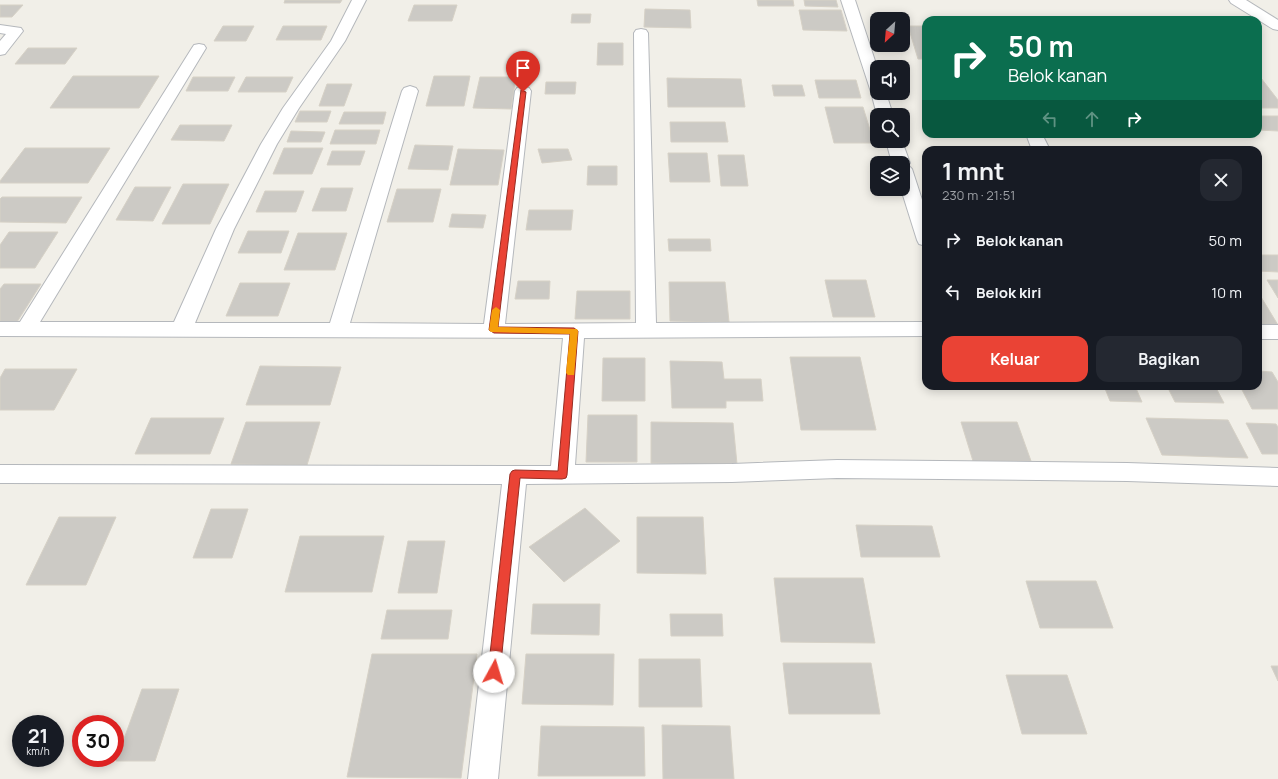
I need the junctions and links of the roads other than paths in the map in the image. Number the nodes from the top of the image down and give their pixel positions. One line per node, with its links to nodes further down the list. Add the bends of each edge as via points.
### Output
1 (359, 0): 20 (street, via 338,41 269,144 225,229)
2 (848, 0): 11 (street)
3 (1236, 0): 5 (street)
4 (1262, 16): 6 (street)
5 (1262, 16)
6 (1278, 26)
7 (0, 29): 10 (street, via 16,31)
8 (642, 33): 17 (street)
9 (199, 48): 19 (street)
10 (0, 51)
11 (870, 68)
12 (410, 91): 21 (street)
13 (523, 92): 22 (street)
14 (910, 191): 15 (street)
15 (922, 228)
16 (0, 329): 19 (street)
17 (646, 329): 18 (street); 23 (street)
18 (922, 329)
19 (25, 330): 20 (street)
20 (181, 330): 21 (street)
21 (338, 330): 22 (street)
22 (494, 330): 23 (street)
23 (574, 331): 28 (street)
24 (1262, 332): 25 (street)
25 (1278, 332)
26 (0, 474): 27 (street)
27 (515, 474): 28 (street); 30 (street)
28 (562, 475): 29 (street, via 844,469 1127,472)
29 (1278, 477)
30 (483, 779)

